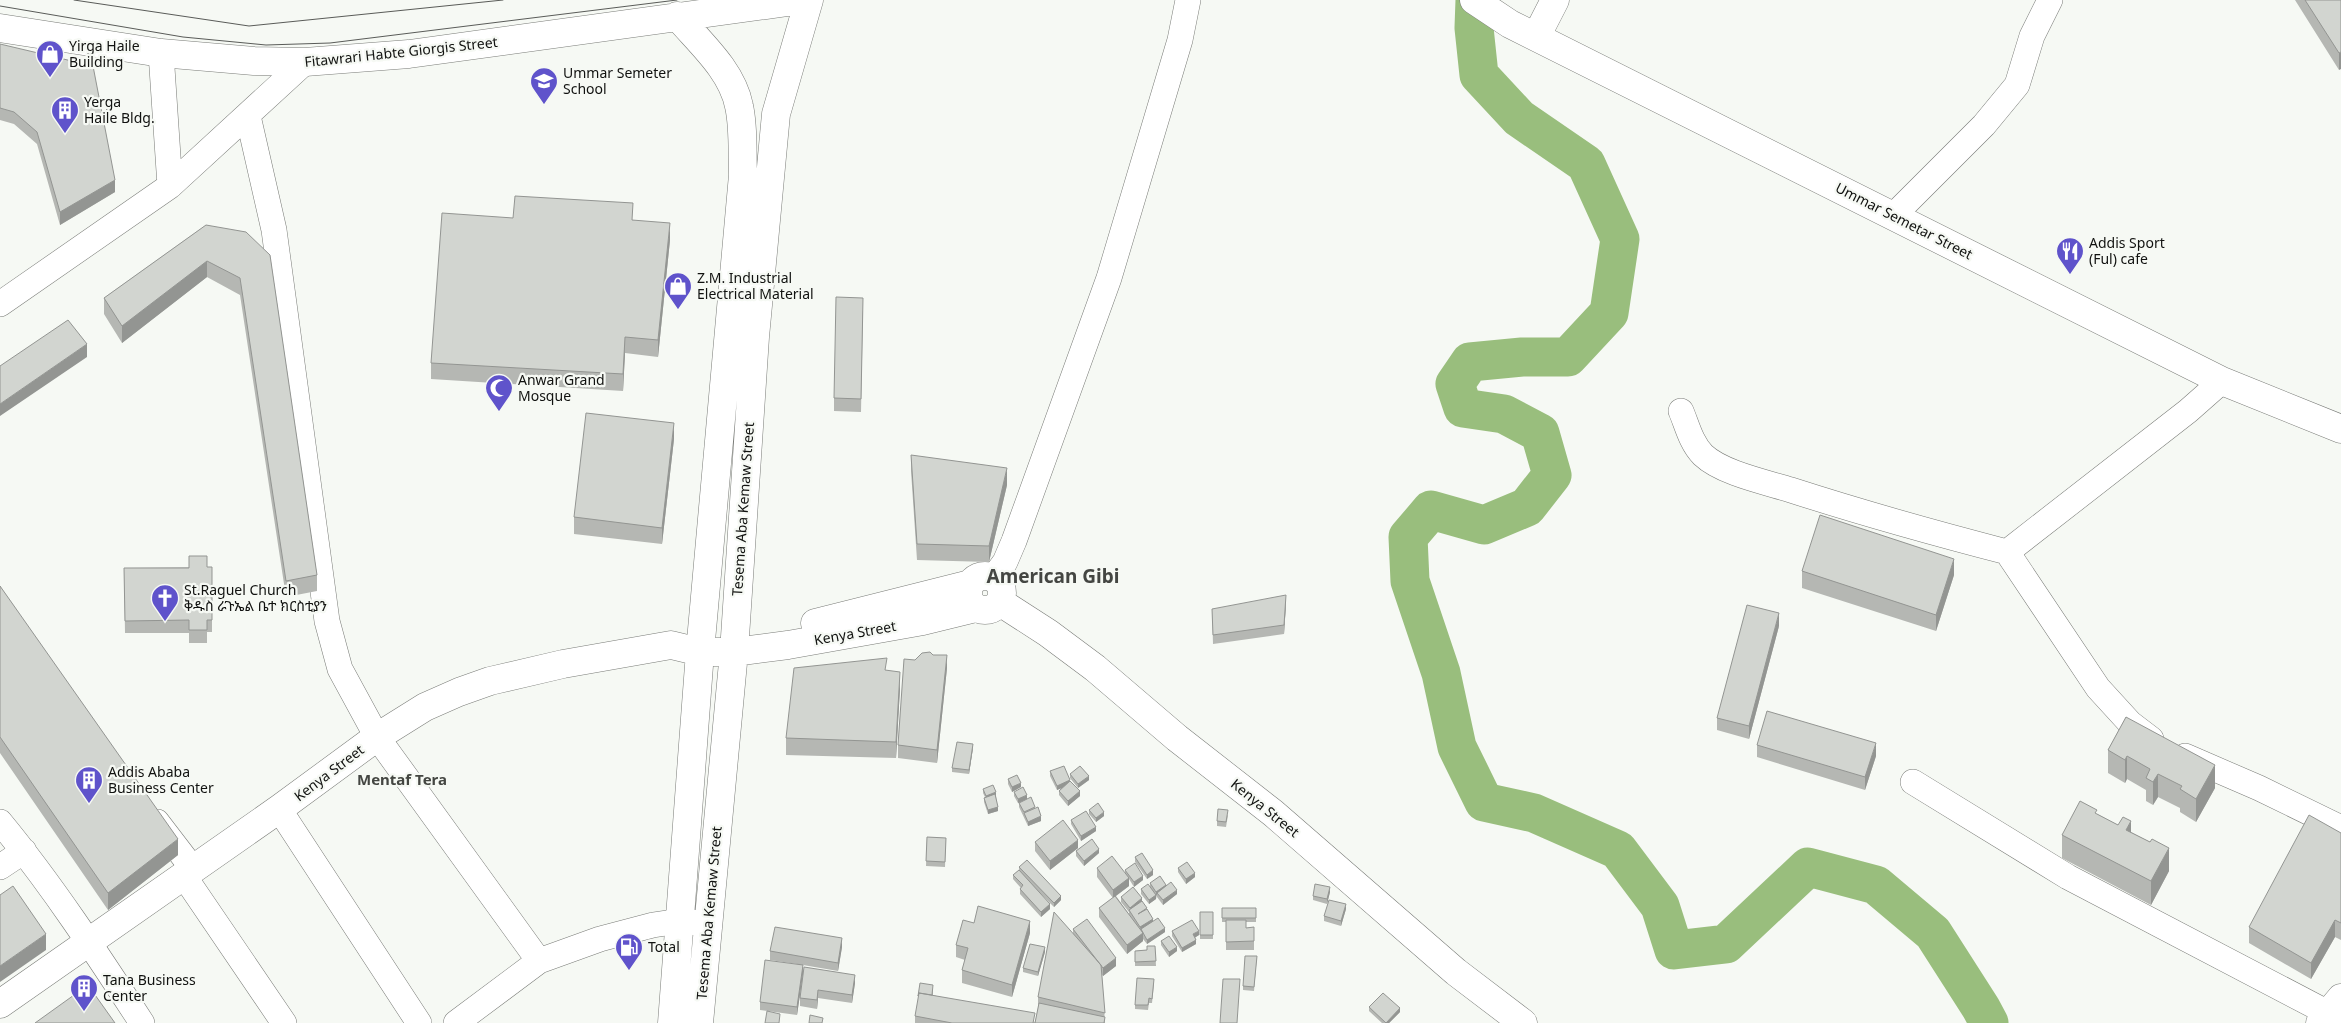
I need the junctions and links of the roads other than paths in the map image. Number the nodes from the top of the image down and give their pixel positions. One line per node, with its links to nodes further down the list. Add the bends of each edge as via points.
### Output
1 (802, 0): 7 (main road, Fitawrari Habte Giorgis Street)
2 (809, 0): 21 (main road, Tesema Aba Kemaw Street, via 776,114 755,336)
3 (1188, 0): 20 (street, via 1180,40 1109,278 1018,533 1005,562)
4 (1474, 0): 9 (main road, Ummar Semetar Street)
5 (1555, 0): 9 (main road)
6 (2050, 0): 14 (street, via 2032,36 2017,85 1984,124)
7 (677, 16): 11 (main road, Fitawrari Habte Giorgis Street, via 409,54); 22 (main road, Tesema Aba Kemaw Street, via 718,63 732,85 739,106 743,175)
8 (0, 28): 10 (main road, Fitawrari Habte Giorgis Street)
9 (1536, 37): 14 (main road, Ummar Semetar Street)
10 (161, 53): 11 (main road, Fitawrari Habte Giorgis Street); 13 (street)
11 (306, 62): 12 (street)
12 (248, 116): 13 (street); 23 (street, via 274,230 327,621 340,669)
13 (170, 186): 15 (street)
14 (1893, 216): 16 (main road, Ummar Semetar Street)
15 (0, 304)
16 (2222, 381): 18 (main road, Ummar Semetar Street); 19 (street)
17 (1681, 410): 19 (street, via 1695,444 1714,462 1749,477 1903,525)
18 (2341, 429)
19 (2007, 552): 28 (street, via 2098,688 2130,723 2149,738 2176,752)
20 (985, 593): 21 (main road, Kenya Street, via 870,631 788,645); 44 (main road, Kenya Street, via 1095,668 1273,813 1456,972)
21 (734, 643): 22 (main road, Kenya Street); 33 (main road, Tesema Aba Kemaw Street)
22 (701, 644): 23 (main road, Kenya Street, via 671,645 490,681 425,707); 32 (main road, Tesema Aba Kemaw Street)
23 (377, 737): 26 (main road, Kenya Street); 35 (street)
24 (1912, 782): 37 (street, via 2068,877)
25 (144, 802): 31 (street)
26 (279, 810): 31 (main road, Kenya Street); 40 (street)
27 (0, 822): 29 (street)
28 (2341, 828)
29 (24, 851): 30 (street); 34 (street)
30 (0, 867)
31 (189, 872): 34 (main road, Kenya Street); 39 (street)
32 (680, 921): 33 (street); 35 (street, via 600,939); 42 (main road, Tesema Aba Kemaw Street)
33 (709, 924): 43 (main road, Tesema Aba Kemaw Street)
34 (89, 942): 36 (main road, Kenya Street); 38 (street)
35 (539, 961): 41 (street)
36 (0, 1004)
37 (2333, 1014)
38 (142, 1023)
39 (284, 1023)
40 (419, 1023)
41 (456, 1023)
42 (672, 1023)
43 (699, 1023)
44 (1523, 1023)

